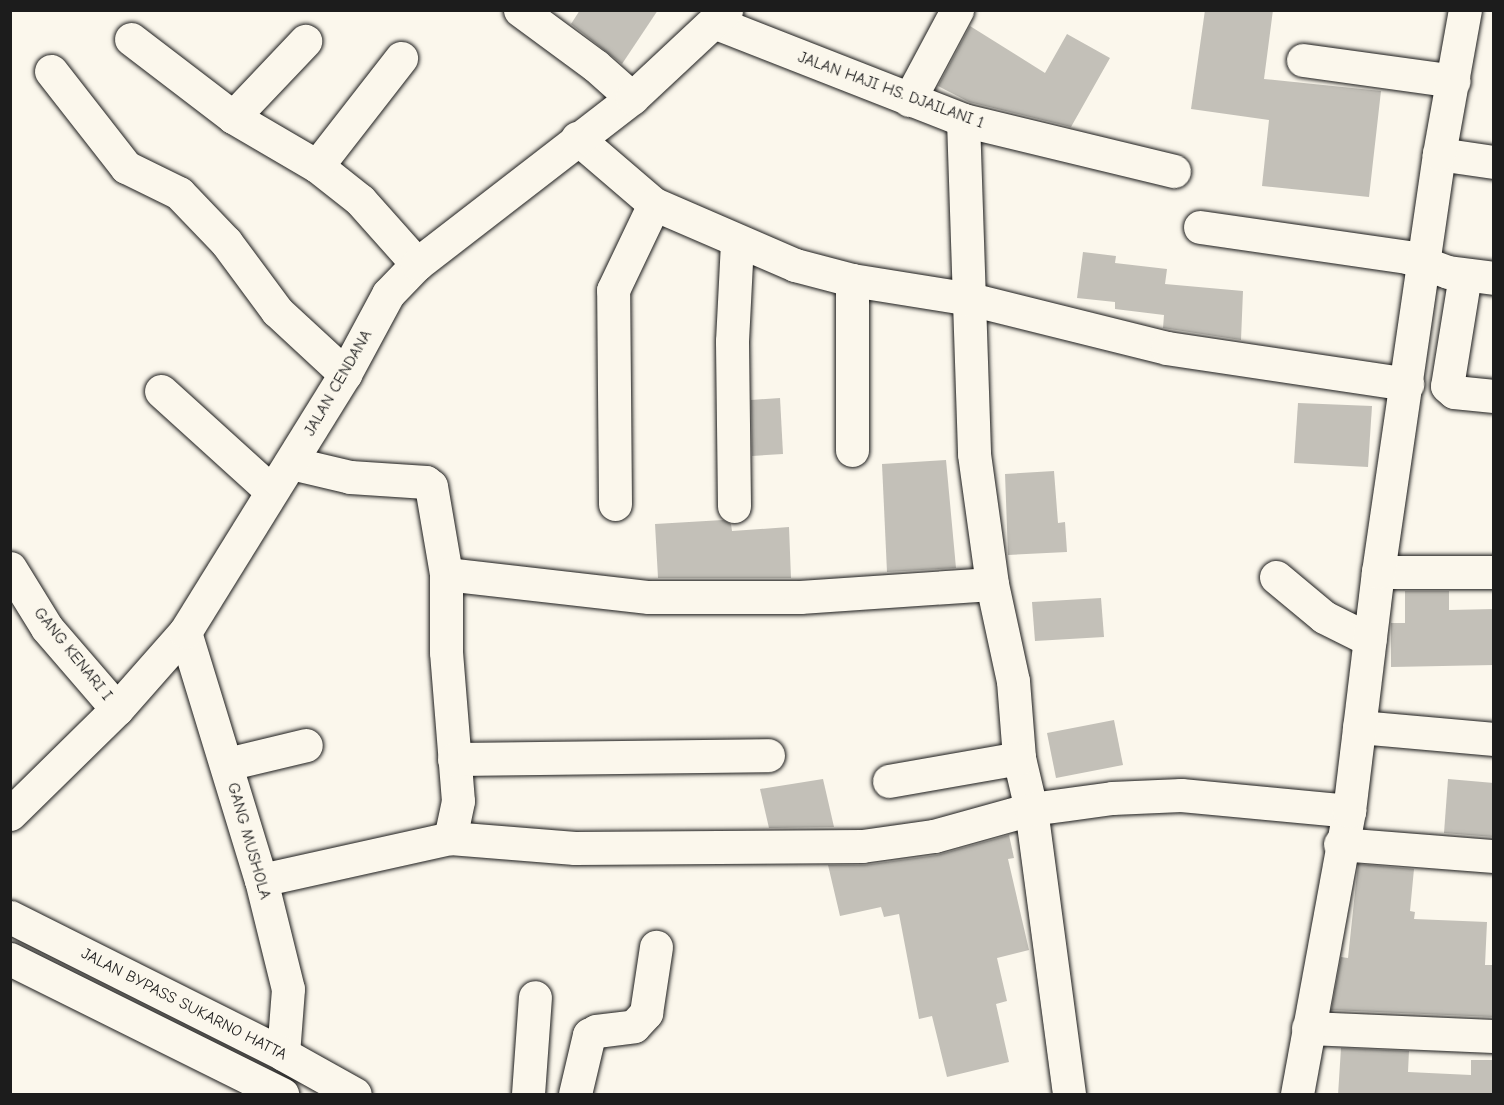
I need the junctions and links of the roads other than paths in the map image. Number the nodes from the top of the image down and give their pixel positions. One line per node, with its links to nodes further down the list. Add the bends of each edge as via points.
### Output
1 (520, 10): 11 (main road)
2 (957, 10): 12 (main road)
3 (1465, 10): 10 (main road)
4 (721, 17): 11 (main road, JALAN CENDANA); 12 (main road, JALAN HAJI HS. DJAILANI 1)
5 (131, 39): 13 (main road)
6 (305, 41): 13 (main road)
7 (401, 58): 18 (main road)
8 (1303, 60): 10 (main road)
9 (51, 71): 28 (main road, via 126,167 179,193 226,243 277,311)
10 (1454, 81): 16 (main road)
11 (632, 98): 15 (main road, JALAN CENDANA)
12 (909, 100): 14 (main road, JALAN HAJI HS. DJAILANI 1)
13 (233, 117): 18 (main road)
14 (963, 120): 19 (main road, JALAN HAJI HS. DJAILANI 1); 27 (main road)
15 (577, 138): 20 (main road); 24 (main road, JALAN CENDANA)
16 (1439, 154): 17 (main road); 23 (main road)
17 (1494, 162)
18 (317, 166): 24 (main road, via 360,200)
19 (1174, 171)
20 (654, 204): 22 (main road); 35 (main road, via 619,272 612,300)
21 (1200, 228): 23 (main road, via 1407,257)
22 (737, 241): 26 (main road, via 795,265); 36 (main road, via 732,341)
23 (1423, 263): 25 (main road); 29 (main road)
24 (417, 264): 28 (main road, JALAN CENDANA, via 388,294)
25 (1479, 276): 31 (main road, via 1447,386 1454,392)
26 (852, 280): 27 (main road); 32 (main road)
27 (970, 299): 29 (main road, via 1167,348); 42 (main road, via 974,454)
28 (345, 374): 33 (main road, JALAN CENDANA)
29 (1407, 384): 38 (main road)
30 (161, 391): 34 (main road)
31 (1494, 396)
32 (852, 450)
33 (291, 463): 34 (main road, JALAN CENDANA); 40 (main road, via 350,477 430,483)
34 (270, 490): 43 (main road, JALAN CENDANA)
35 (615, 504)
36 (734, 506)
37 (10, 568): 45 (main road, GANG KENARI I, via 47,628)
38 (1378, 572): 39 (main road); 44 (main road)
39 (1494, 572)
40 (446, 574): 42 (main road, via 649,597 800,597); 51 (main road, via 446,652)
41 (1276, 577): 44 (main road, via 1324,617)
42 (992, 584): 50 (main road, via 1013,681)
43 (185, 632): 45 (main road, JALAN CENDANA); 52 (main road, GANG MUSHOLA)
44 (1370, 640): 46 (main road)
45 (117, 709): 56 (main road, JALAN CENDANA)
46 (1359, 727): 47 (main road); 55 (main road)
47 (1494, 739)
48 (306, 745): 52 (main road)
49 (768, 754): 51 (main road)
50 (1019, 758): 53 (main road); 54 (main road)
51 (454, 759): 57 (main road, via 458,801)
52 (227, 764): 60 (main road, GANG MUSHOLA)
53 (889, 781)
54 (1031, 809): 55 (main road, via 1112,798 1181,795); 57 (main road, via 934,836 862,846 575,848); 72 (main road)
55 (1349, 811): 58 (main road)
56 (10, 814)
57 (450, 838): 60 (main road)
58 (1340, 844): 59 (main road); 65 (main road)
59 (1494, 856)
60 (261, 880): 67 (main road, GANG MUSHOLA, via 288,989)
61 (10, 917): 67 (main road, JALAN BYPASS SUKARNO HATTA)
62 (656, 947): 71 (main road, via 646,1013 634,1026 589,1035)
63 (10, 959): 68 (main road)
64 (535, 997): 70 (main road)
65 (1308, 1028): 66 (main road); 73 (main road)
66 (1494, 1036)
67 (283, 1054): 69 (main road, JALAN BYPASS SUKARNO HATTA)
68 (282, 1095)
69 (355, 1095)
70 (528, 1095)
71 (575, 1095)
72 (1069, 1095)
73 (1297, 1095)

